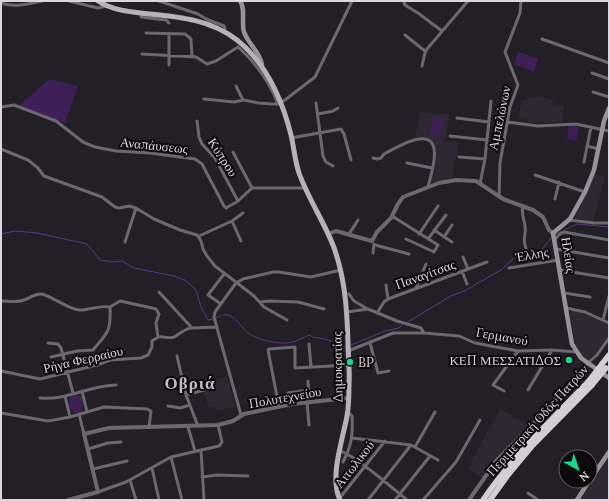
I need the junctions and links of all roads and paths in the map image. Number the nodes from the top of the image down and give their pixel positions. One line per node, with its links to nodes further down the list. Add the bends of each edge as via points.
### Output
1 (42, 1): 10 (street, via 20,6)
2 (70, 1): 11 (street, via 98,8)
3 (98, 1): 11 (main road, Δημοκρατίας)
4 (159, 1): 15 (street, via 224,26)
5 (240, 1): 26 (main road, via 243,7 244,30)
6 (352, 1): 36 (street, via 315,77)
7 (405, 1): 14 (street, via 404,4)
8 (468, 1): 14 (street)
9 (521, 1): 46 (street, Αμπελώνων, via 520,12 506,48 507,59 518,86)
10 (1, 3)
11 (106, 6): 12 (main road, Δημοκρατίας)
12 (141, 13): 13 (street, via 141,16 166,20); 15 (main road, Δημοκρατίας, via 193,19)
13 (169, 23)
14 (442, 31): 20 (street)
15 (224, 32): 26 (main road, Δημοκρατίας)
16 (146, 33): 17 (street)
17 (169, 34): 22 (street); 23 (street, via 188,36 191,39)
18 (405, 35): 20 (street)
19 (542, 40): 24 (street)
20 (425, 51): 27 (street)
21 (142, 54): 22 (street)
22 (169, 55): 23 (street); 25 (street)
23 (192, 56): 36 (street, via 207,64 238,47 263,74)
24 (609, 63)
25 (169, 65)
26 (262, 65): 36 (main road, Δημοκρατίας, via 274,85)
27 (422, 66)
28 (592, 73): 29 (street)
29 (609, 79)
30 (236, 86): 34 (street)
31 (593, 92): 32 (street)
32 (609, 98)
33 (204, 99): 34 (street, via 234,102)
34 (243, 100): 36 (street, via 262,104)
35 (491, 101): 45 (street)
36 (279, 103): 53 (main road, Δημοκρατίας)
37 (316, 103): 42 (street)
38 (1, 107): 76 (street, Αναπάυσεως, via 14,105 56,121 83,142 95,147 195,159 202,164 224,206 229,207)
39 (338, 108): 42 (street)
40 (609, 108): 41 (main road, Ηλείας)
41 (608, 113): 49 (main road, Ηλείας)
42 (318, 114): 51 (street)
43 (457, 118): 45 (street)
44 (196, 121): 76 (street, Κύπρου, via 202,144 215,158)
45 (489, 122): 54 (street)
46 (507, 122): 48 (street, via 538,126 576,124); 74 (street, Αμπελώνων, via 500,163)
47 (609, 123): 49 (main road)
48 (591, 127): 49 (street); 55 (street)
49 (603, 129): 50 (street); 57 (main road, Ηλείας)
50 (609, 131)
51 (320, 133): 53 (street); 62 (street, via 342,130); 65 (street, via 322,156)
52 (450, 136): 54 (street)
53 (291, 138): 72 (main road, Δημοκρατίας, via 299,172)
54 (487, 140): 61 (street)
55 (587, 146): 57 (street); 63 (street)
56 (1, 149): 79 (street, via 28,160 44,176 102,197 115,207)
57 (598, 149): 73 (main road, Ηλείας, via 594,170)
58 (233, 152): 71 (street)
59 (459, 157): 61 (street)
60 (373, 158): 66 (street, via 381,158 384,154 414,140 425,139 434,146)
61 (485, 159): 69 (street)
62 (351, 160)
63 (584, 162)
64 (408, 163): 66 (street)
65 (333, 166)
66 (432, 168): 70 (street)
67 (535, 175): 68 (street)
68 (558, 182): 73 (street); 75 (street)
69 (480, 184): 70 (street, via 476,181 456,180); 74 (street)
70 (428, 187): 82 (street, via 402,199)
71 (252, 188): 72 (street); 76 (street)
72 (306, 188): 89 (main road, Δημοκρατίας)
73 (584, 192): 84 (main road, Ηλείας)
74 (499, 197): 78 (street)
75 (555, 199)
76 (238, 201)
77 (438, 206): 91 (street)
78 (524, 206): 93 (street, via 541,215); 102 (street, via 522,213 526,231 523,237)
79 (136, 208): 92 (street, via 154,219); 99 (street)
80 (243, 213): 85 (street)
81 (446, 215): 88 (street)
82 (392, 216): 91 (street); 101 (street)
83 (358, 220): 90 (street)
84 (569, 220): 86 (street); 93 (main road, Ηλείας)
85 (232, 221): 92 (street); 98 (street)
86 (609, 223)
87 (452, 226): 94 (street)
88 (434, 230): 94 (street); 95 (street)
89 (328, 234): 90 (street, via 336,231); 113 (main road, Δημοκρατίας)
90 (349, 234): 101 (street)
91 (419, 234): 95 (street)
92 (199, 236): 116 (street, via 207,256)
93 (554, 236): 97 (street, via 565,232); 103 (main road, Ηλείας)
94 (444, 237): 100 (street)
95 (428, 239): 96 (street, via 438,245 434,252)
96 (406, 240)
97 (609, 240)
98 (241, 241)
99 (125, 242)
100 (452, 242)
101 (373, 243): 104 (street); 105 (street)
102 (526, 248)
103 (556, 248): 107 (street); 108 (main road, Ηλείας)
104 (373, 253)
105 (409, 254)
106 (463, 257): 112 (street)
107 (609, 258)
108 (558, 260): 111 (street, Έλλης); 114 (main road, Ηλείας)
109 (487, 262): 112 (street, Παναγίτσας)
110 (426, 264): 121 (street)
111 (509, 268)
112 (468, 269): 115 (street, Παναγίτσας)
113 (341, 270): 118 (street, via 310,277 273,272 252,276); 137 (main road, Δημοκρατίας)
114 (560, 270): 117 (street); 124 (main road, Ηλείας)
115 (462, 271): 119 (street); 121 (street, Παναγίτσας)
116 (224, 274): 118 (street); 132 (street, via 208,295)
117 (609, 278)
118 (236, 283): 131 (street); 132 (street)
119 (467, 284)
120 (386, 285): 129 (street)
121 (416, 288): 129 (street, Παναγίτσας)
122 (577, 289): 126 (street)
123 (159, 292): 143 (street)
124 (564, 293): 126 (street); 134 (main road, Ηλείας)
125 (349, 294): 136 (street, Γερμανού, via 358,305)
126 (576, 295): 128 (street)
127 (609, 296): 140 (street)
128 (590, 297)
129 (388, 299): 138 (street, Παναγίτσας)
130 (1, 300): 133 (street, via 20,301 42,294 77,309)
131 (260, 302): 135 (street, via 298,302); 139 (street, via 265,308)
132 (221, 304): 142 (street, via 215,312)
133 (110, 307): 145 (street, via 120,301 154,308 159,314 156,323); 154 (street, via 107,334 94,349)
134 (566, 308): 140 (street); 153 (main road, Ηλείας, via 571,340)
135 (324, 309)
136 (368, 309): 137 (street); 138 (street, Γερμανού)
137 (347, 312): 150 (main road, Δημοκρατίας)
138 (377, 313): 144 (street, Γερμανού, via 421,328)
139 (287, 320)
140 (603, 320): 141 (street)
141 (609, 323)
142 (217, 327): 143 (street); 189 (street)
143 (192, 328): 145 (street, via 170,338)
144 (424, 333): 148 (street, Γερμανού, via 394,333); 152 (street, Γερμανού, via 458,336 475,343)
145 (158, 337): 164 (street, Ρήγα Φερραίου, via 152,341 150,352 145,356 114,360)
146 (609, 338): 158 (street)
147 (48, 343): 154 (street, via 59,345)
148 (370, 343): 150 (street, Γερμανού); 163 (street, via 378,374)
149 (309, 344): 161 (street)
150 (348, 348): 159 (main road, Δημοκρατίας)
151 (552, 350): 152 (street, Γερμανού); 153 (street, Γερμανού); 171 (street)
152 (518, 351): 173 (street, via 493,385)
153 (577, 352): 158 (main road, Ηλείας)
154 (63, 354): 157 (street); 164 (street)
155 (609, 355): 160 (highway, Περιμετρική Οδός Πατρών)
156 (177, 356): 176 (street)
157 (51, 357)
158 (588, 364): 165 (main road, Ηλείας); 236 (street, via 497,460)
159 (349, 365): 161 (street); 179 (main road, Δημοκρατίας)
160 (606, 365): 167 (highway, Περιμετρική Οδός Πατρών, bridge)
161 (311, 367): 183 (street, via 295,368 295,347 268,350)
162 (1, 371): 164 (street, Ρήγα Φερραίου, via 40,379)
163 (389, 371)
164 (68, 372): 175 (street)
165 (609, 377)
166 (308, 381): 170 (street)
167 (590, 384): 237 (highway, Περιμετρική Οδός Πατρών, via 528,443); 238 (highway, Περιμετρική Οδός Πατρών, via 533,445)
168 (116, 385): 172 (street)
169 (204, 390): 176 (street)
170 (308, 390): 174 (street); 180 (street)
171 (528, 390)
172 (82, 391): 175 (street); 184 (street)
173 (504, 391)
174 (288, 392)
175 (73, 394): 177 (street)
176 (186, 395): 182 (street)
177 (65, 396): 178 (street); 190 (street)
178 (40, 398)
179 (349, 398): 180 (street, Πολυτεχνείου); 185 (main road, Δημοκρατίας)
180 (308, 401): 183 (street, Πολυτεχνείου); 193 (street)
181 (168, 406): 182 (street)
182 (190, 406): 195 (street)
183 (279, 407): 189 (street, Πολυτεχνείου)
184 (87, 412): 188 (street); 196 (street, via 106,407 147,409 151,411)
185 (348, 412): 198 (street, via 352,416); 206 (main road, Δημοκρατίας)
186 (435, 412): 202 (street)
187 (1, 414): 190 (street, via 48,421)
188 (79, 414): 190 (street); 197 (street)
189 (241, 415): 192 (street, Πολυτεχνείου, via 235,420)
190 (70, 417)
191 (480, 420): 235 (street, via 456,462)
192 (218, 425): 195 (street, Πολυτεχνείου); 204 (street, via 221,444)
193 (309, 425)
194 (188, 426): 195 (street, Πολυτεχνείου); 196 (street, Πολυτεχνείου); 205 (street)
195 (198, 426)
196 (149, 427): 197 (street, Πολυτεχνείου, via 106,428)
197 (84, 434): 203 (street)
198 (352, 438): 199 (street); 208 (street)
199 (385, 441): 201 (street); 214 (street, Αιτωλικού)
200 (121, 442): 203 (street)
201 (411, 445): 202 (street); 221 (street)
202 (415, 447): 209 (street)
203 (88, 449): 216 (street)
204 (200, 450): 205 (street); 219 (street)
205 (195, 451): 210 (street)
206 (340, 451): 208 (street); 231 (main road, Δημοκρατίας, via 336,481)
207 (609, 452): 217 (main road)
208 (348, 454): 213 (street); 214 (street)
209 (430, 456): 211 (street); 225 (street)
210 (171, 457): 215 (street); 229 (street)
211 (438, 460)
212 (127, 461): 216 (street)
213 (343, 462)
214 (365, 467): 221 (street); 231 (street, Αιτωλικού)
215 (152, 468): 220 (street); 228 (street)
216 (93, 469): 223 (street)
217 (598, 469)
218 (248, 476): 219 (street)
219 (202, 477): 230 (street)
220 (130, 480): 223 (street); 227 (street)
221 (383, 481): 225 (street); 232 (street)
222 (585, 489): 240 (main road)
223 (98, 492): 226 (street)
224 (528, 493): 239 (street)
225 (400, 495): 233 (street); 234 (street)
226 (68, 500)
227 (136, 500)
228 (159, 500)
229 (182, 500)
230 (204, 500)
231 (340, 500)
232 (368, 500)
233 (395, 500)
234 (407, 500)
235 (423, 500)
236 (469, 500)
237 (483, 500)
238 (490, 500)
239 (538, 500)
240 (577, 500)

